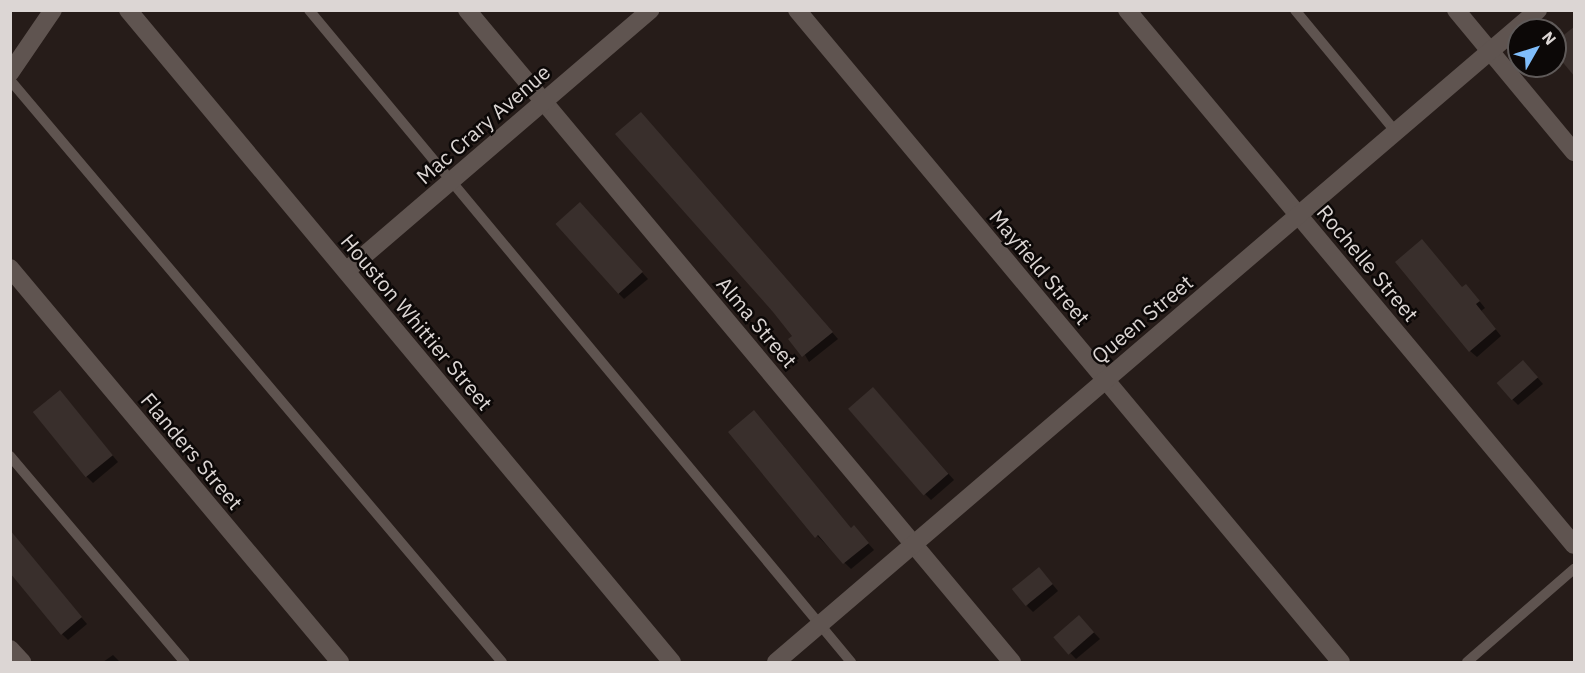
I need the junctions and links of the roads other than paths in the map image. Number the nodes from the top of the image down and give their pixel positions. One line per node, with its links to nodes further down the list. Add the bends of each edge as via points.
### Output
1 (53, 10): 12 (street)
2 (128, 10): 20 (street, Houston Whittier Street)
3 (309, 10): 17 (lane)
4 (467, 10): 14 (street, Alma Street)
5 (796, 10): 21 (street, Mayfield Street)
6 (1127, 10): 18 (street, Rochelle Street)
7 (1295, 10): 15 (lane)
8 (1456, 10): 11 (street)
9 (1538, 10): 11 (street, Queen Street)
10 (641, 13): 14 (street, Mac Crary Avenue)
11 (1490, 52): 15 (street, Queen Street); 16 (street)
12 (10, 73)
13 (10, 80): 31 (lane)
14 (544, 102): 17 (street, Mac Crary Avenue); 23 (street, Alma Street)
15 (1396, 132): 18 (street, Queen Street)
16 (1575, 152)
17 (451, 181): 20 (street, Mac Crary Avenue); 26 (lane)
18 (1298, 216): 21 (street, Queen Street); 24 (street, Rochelle Street)
19 (10, 268): 30 (street, Flanders Street)
20 (346, 271): 32 (street, Houston Whittier Street)
21 (1105, 381): 23 (street, Queen Street); 36 (street, Mayfield Street)
22 (10, 456): 29 (lane)
23 (913, 545): 26 (street, Queen Street); 35 (street, Alma Street)
24 (1575, 545)
25 (1575, 568): 37 (lane)
26 (820, 626): 33 (street, Queen Street); 34 (lane)
27 (10, 649): 28 (street)
28 (22, 663)
29 (185, 663)
30 (340, 663)
31 (502, 663)
32 (672, 663)
33 (776, 663)
34 (851, 663)
35 (1012, 663)
36 (1341, 663)
37 (1467, 663)

